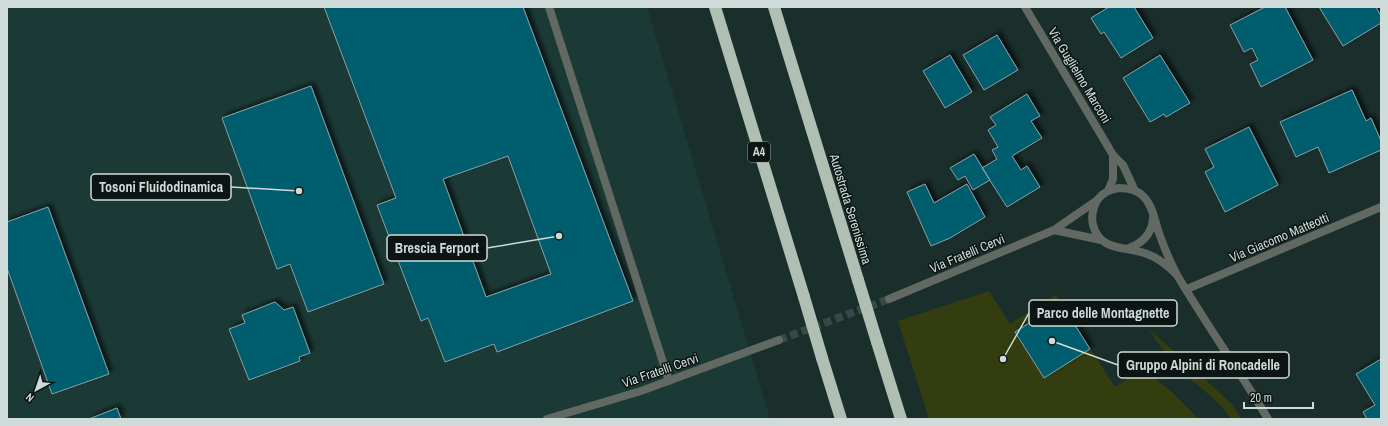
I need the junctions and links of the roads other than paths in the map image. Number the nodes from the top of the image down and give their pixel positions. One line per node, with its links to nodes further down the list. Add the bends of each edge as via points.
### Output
1 (549, 7): 18 (street)
2 (715, 7): 20 (highway, A4, bridge)
3 (774, 7): 21 (highway, Autostrada Serenissima, bridge)
4 (1025, 7): 5 (street, Via Guglielmo Marconi)
5 (1114, 155): 6 (street, Via Guglielmo Marconi, via 1123,165); 7 (street)
6 (1135, 190): 7 (street, via 1126,188); 10 (street, Via Guglielmo Marconi, via 1150,205)
7 (1108, 191): 8 (street)
8 (1097, 201): 11 (street, Via Fratelli Cervi); 12 (street, via 1092,221 1094,231)
9 (1381, 207): 15 (street, Via Giacomo Matteotti)
10 (1153, 216): 13 (street, via 1149,234 1139,244); 14 (street, Via Guglielmo Marconi)
11 (1054, 230): 12 (street); 16 (street, Via Fratelli Cervi)
12 (1101, 240): 13 (street, Via Guglielmo Marconi, via 1116,249)
13 (1126, 249): 14 (street, Via Guglielmo Marconi, via 1154,257)
14 (1177, 274): 15 (street, Via Guglielmo Marconi)
15 (1187, 290): 22 (street, Via Guglielmo Marconi)
16 (889, 299)
17 (779, 340): 18 (street, Via Fratelli Cervi)
18 (669, 381): 19 (street, Via Fratelli Cervi)
19 (547, 419)
20 (841, 419)
21 (901, 419)
22 (1268, 419)

